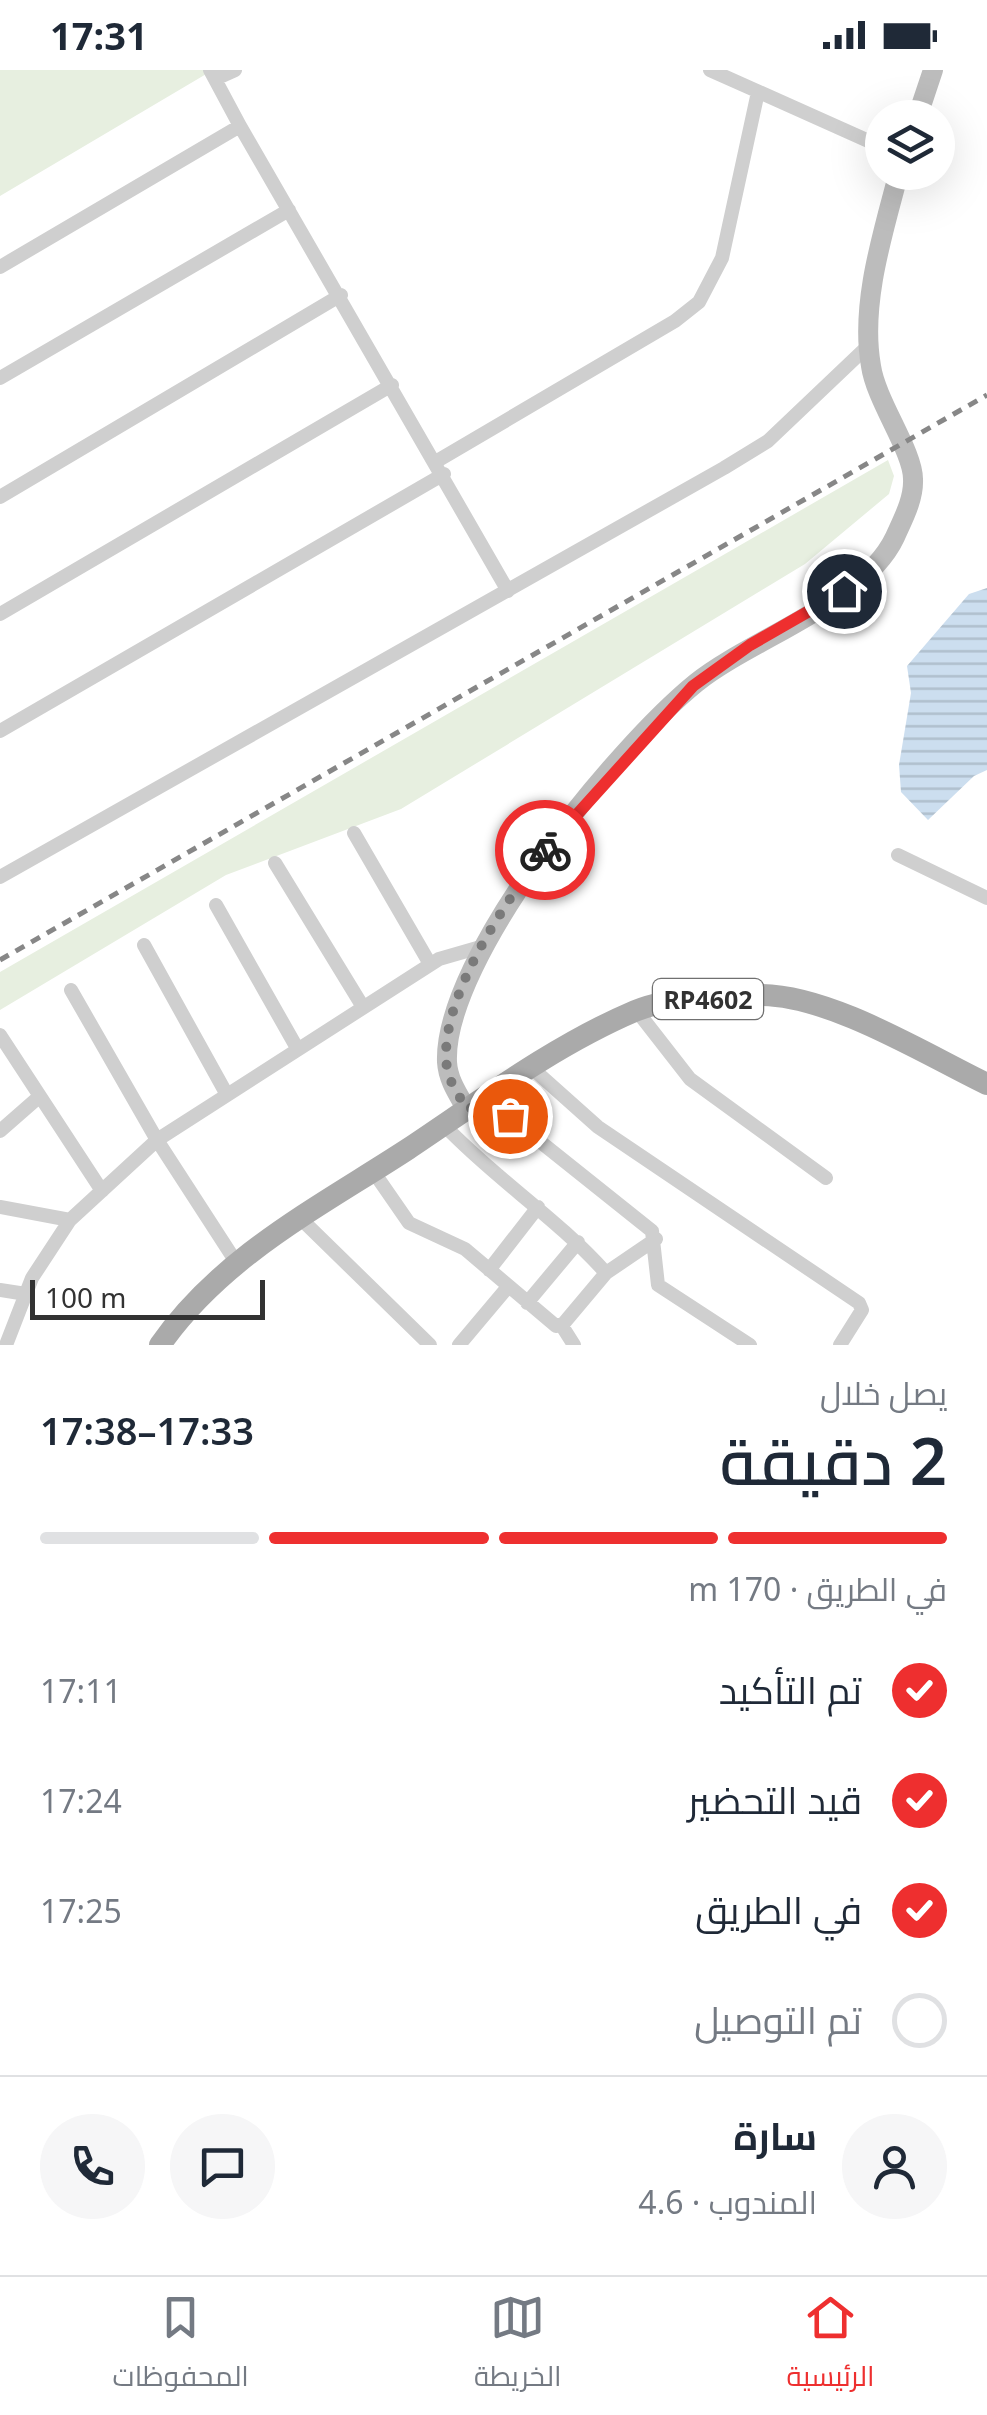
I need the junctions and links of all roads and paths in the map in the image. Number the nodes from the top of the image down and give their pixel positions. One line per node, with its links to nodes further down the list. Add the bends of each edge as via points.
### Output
1 (234, 70): 4 (street)
2 (710, 70): 5 (street)
3 (933, 70): 6 (main road)
4 (212, 74): 7 (street)
5 (758, 92): 8 (street); 16 (street, via 722,258 699,302)
6 (922, 100)
7 (240, 126): 10 (street); 11 (street)
8 (865, 139)
9 (895, 190): 13 (main road)
10 (289, 210): 12 (street); 14 (street)
11 (0, 267)
12 (341, 295): 15 (street); 17 (street)
13 (869, 345): 18 (street, via 768,441); 28 (main road, via 880,398 914,480 892,542 844,591 720,666 668,710 550,844)
14 (0, 378)
15 (392, 385): 16 (street); 19 (street)
16 (440, 467): 18 (street); 20 (street)
17 (0, 497)
18 (508, 592): 24 (street)
19 (0, 614)
20 (0, 731)
21 (354, 833): 29 (street)
22 (898, 856): 25 (street)
23 (274, 863): 31 (street)
24 (0, 877)
25 (987, 898)
26 (216, 904): 34 (street)
27 (144, 945): 37 (street)
28 (484, 946): 29 (street); 40 (main road, via 460,993 446,1058)
29 (430, 964): 31 (street)
30 (72, 990): 43 (street)
31 (363, 1007): 34 (street)
32 (636, 1010): 35 (main road, RP4602); 36 (main road, RP4602, via 669,1001 766,995 858,1023); 45 (street, via 690,1079)
33 (0, 1036): 39 (street)
34 (297, 1048): 37 (street)
35 (533, 1069): 38 (main road, RP4602); 67 (street, via 598,1127 859,1303 862,1310)
36 (987, 1084)
37 (226, 1094): 43 (street)
38 (493, 1094): 40 (main road, RP4602); 51 (street, via 518,1124)
39 (40, 1096): 42 (street); 46 (street)
40 (468, 1110): 41 (main road, RP4602)
41 (444, 1124): 44 (main road, RP4602); 48 (street)
42 (0, 1131)
43 (157, 1140): 46 (street); 53 (street)
44 (374, 1171): 49 (main road, RP4602); 54 (street, via 409,1222 465,1248)
45 (826, 1178)
46 (102, 1191): 50 (street)
47 (0, 1207): 50 (street)
48 (538, 1208): 52 (street); 54 (street)
49 (300, 1218): 53 (main road, RP4602); 63 (street)
50 (70, 1220): 58 (street)
51 (656, 1239): 55 (street); 66 (street, via 658,1284)
52 (578, 1242): 55 (street); 59 (street)
53 (236, 1262): 62 (main road, RP4602)
54 (489, 1270): 56 (street)
55 (606, 1273): 60 (street)
56 (507, 1288): 59 (street); 64 (street)
57 (0, 1290): 58 (street)
58 (26, 1294): 61 (street)
59 (527, 1303): 60 (street)
60 (562, 1326): 65 (street)
61 (6, 1345)
62 (160, 1345)
63 (430, 1345)
64 (459, 1345)
65 (574, 1345)
66 (750, 1345)
67 (840, 1345)

